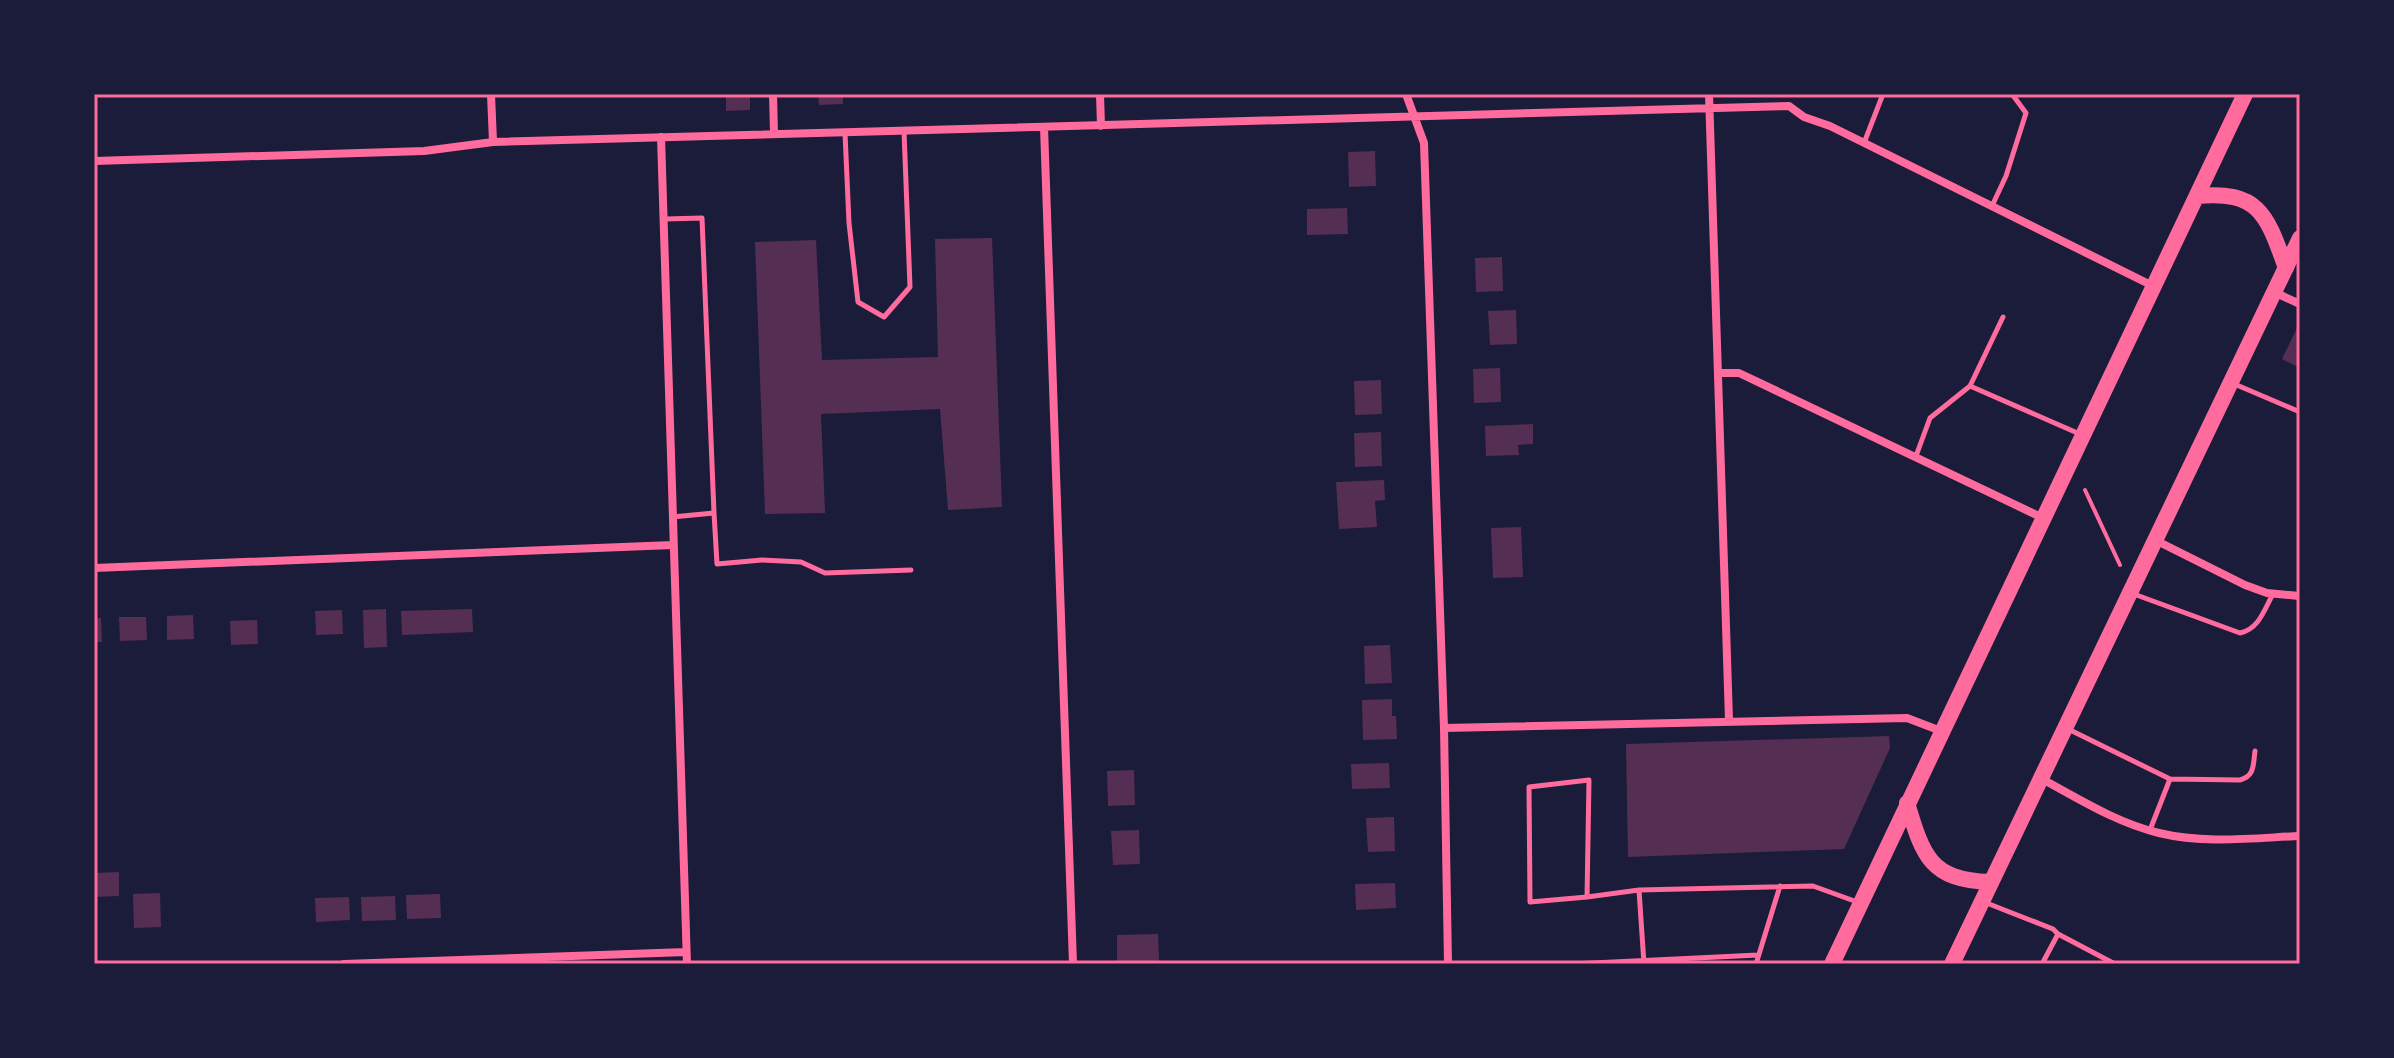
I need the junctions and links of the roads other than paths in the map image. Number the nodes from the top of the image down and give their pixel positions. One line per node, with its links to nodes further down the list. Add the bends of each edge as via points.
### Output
1 (491, 94): 17 (street)
2 (773, 94): 15 (street)
3 (1100, 94): 11 (street)
4 (1406, 94): 10 (street)
5 (1709, 94): 9 (street)
6 (1883, 94): 18 (lane)
7 (2012, 94): 21 (lane, via 2026,113)
8 (2245, 94): 20 (main road)
9 (1709, 107): 10 (street); 18 (street, via 1789,106); 29 (street)
10 (1414, 117): 11 (street); 46 (street, via 1424,143)
11 (1101, 126): 12 (street)
12 (1044, 127): 13 (street); 67 (street)
13 (904, 131): 14 (street); 14 (lane, via 910,287 884,317 858,302)
14 (845, 132): 15 (street)
15 (774, 134): 16 (street)
16 (661, 137): 17 (street); 22 (street)
17 (493, 142): 19 (street, via 424,151)
18 (1864, 143): 21 (street)
19 (94, 161)
20 (2197, 196): 24 (main road, via 2220,194 2248,201 2272,229); 25 (main road)
21 (1992, 206): 25 (street)
22 (665, 219): 35 (lane, via 702,218); 36 (street)
23 (2300, 238): 24 (main road)
24 (2286, 268): 26 (main road)
25 (2154, 286): 33 (main road)
26 (2276, 293): 27 (street); 30 (main road)
27 (2300, 304)
28 (2003, 317): 31 (lane)
29 (1718, 373): 34 (street, via 1739,373); 45 (street)
30 (2231, 382): 32 (lane); 38 (main road)
31 (1970, 386): 33 (lane); 34 (lane, via 1930,418)
32 (2300, 412)
33 (2082, 435): 37 (main road)
34 (1915, 457): 37 (street)
35 (714, 513): 36 (lane); 41 (lane, via 717,564 801,562 825,573)
36 (671, 517): 39 (street)
37 (2043, 518): 48 (main road)
38 (2155, 539): 42 (main road); 43 (street)
39 (673, 545): 40 (street); 62 (street)
40 (94, 568)
41 (911, 570)
42 (2130, 593): 43 (lane, via 2240,633 2256,625); 47 (main road)
43 (2273, 594): 44 (street)
44 (2300, 596)
45 (1729, 720): 46 (street); 48 (street, via 1907,718)
46 (1444, 728): 68 (street)
47 (2065, 728): 50 (main road); 51 (lane)
48 (1941, 731): 52 (main road)
49 (2255, 751): 51 (lane, via 2249,778)
50 (2041, 778): 53 (street); 55 (main road)
51 (2170, 779): 53 (lane)
52 (1907, 803): 55 (main road, via 1917,837 1940,870 1954,878); 60 (main road)
53 (2150, 830): 54 (street, via 2186,838)
54 (2300, 836)
55 (1990, 882): 59 (main road)
56 (1780, 886): 57 (lane); 60 (lane, via 1813,886); 63 (lane)
57 (1639, 890): 58 (lane); 64 (lane)
58 (1587, 897): 58 (lane, via 1589,780 1529,787 1530,902)
59 (1981, 901): 61 (lane); 72 (main road)
60 (1861, 903): 71 (main road)
61 (2058, 934): 73 (lane); 74 (lane)
62 (686, 952): 65 (street); 66 (street)
63 (1758, 955): 64 (lane); 70 (lane)
64 (1644, 962): 69 (lane)
65 (344, 964)
66 (687, 964)
67 (1073, 964)
68 (1448, 964)
69 (1572, 964)
70 (1756, 964)
71 (1832, 964)
72 (1952, 964)
73 (2042, 964)
74 (2115, 964)

